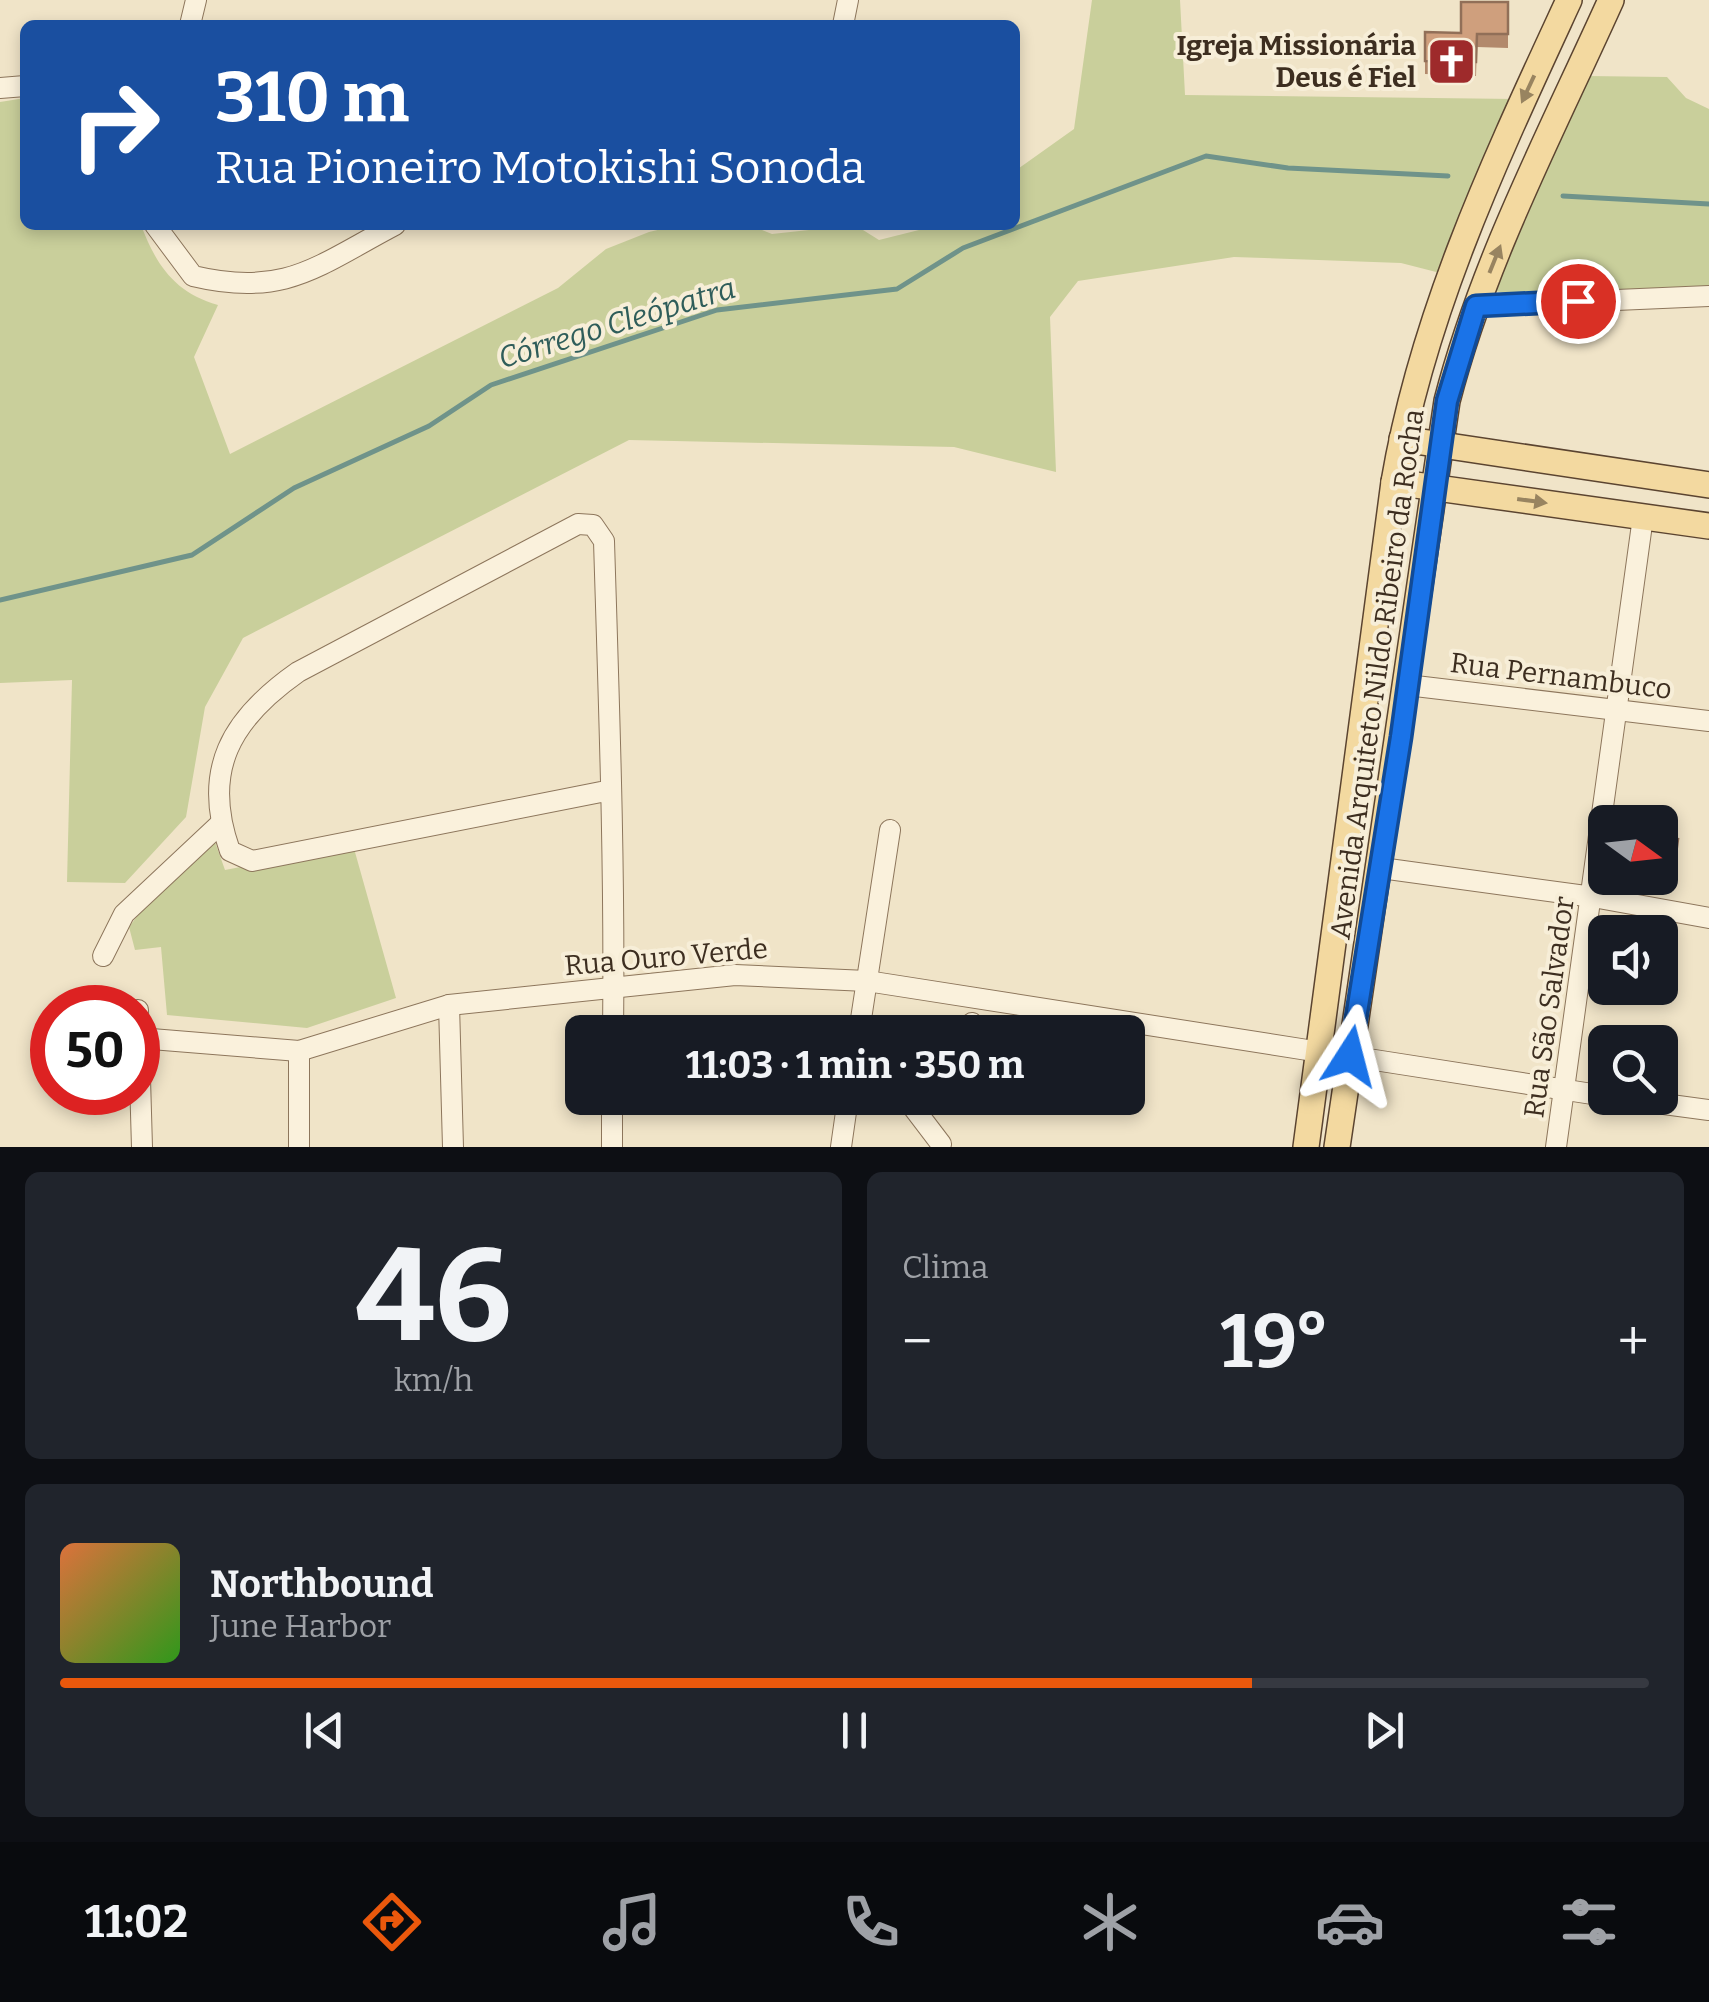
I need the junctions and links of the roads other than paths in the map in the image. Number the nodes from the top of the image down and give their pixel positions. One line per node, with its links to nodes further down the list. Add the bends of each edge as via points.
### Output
1 (1569, 0): 7 (main road, Avenida Arquiteto Nildo Ribeiro da Rocha, one-way to 7, via 1461,244 1416,373)
2 (1611, 0): 6 (main road, Avenida Arquiteto Nildo Ribeiro da Rocha, one-way to 2)
3 (159, 230): 4 (street, via 193,276 246,284 289,281)
4 (385, 230)
5 (1709, 296): 6 (street)
6 (1476, 306): 8 (main road, Avenida Arquiteto Nildo Ribeiro da Rocha, via 1457,360)
7 (1402, 439): 8 (main road); 9 (main road, Avenida Arquiteto Nildo Ribeiro da Rocha)
8 (1441, 443): 10 (main road); 11 (main road, Avenida Arquiteto Nildo Ribeiro da Rocha)
9 (1394, 482): 11 (main road); 31 (main road, Avenida Arquiteto Nildo Ribeiro da Rocha)
10 (1709, 485)
11 (1436, 486): 12 (main road, one-way to 12); 14 (main road, Avenida Arquiteto Nildo Ribeiro da Rocha)
12 (1643, 517): 13 (main road); 15 (street, Rua São Salvador)
13 (1709, 526)
14 (1407, 686): 15 (street, Rua Pernambuco); 20 (main road, Avenida Arquiteto Nildo Ribeiro da Rocha)
15 (1618, 708): 16 (street, Rua Pernambuco); 21 (street, Rua São Salvador)
16 (1709, 722)
17 (612, 790): 18 (street, via 252,860 230,851); 18 (street, via 604,542 585,523 274,689 221,761); 25 (street)
18 (220, 824): 23 (street, via 130,906)
19 (890, 830): 24 (street)
20 (1381, 868): 21 (street); 32 (main road, Avenida Arquiteto Nildo Ribeiro da Rocha)
21 (1593, 896): 22 (street); 33 (street, Rua São Salvador)
22 (1709, 918)
23 (103, 956)
24 (867, 981): 25 (street, Rua Ouro Verde, via 735,975); 28 (street); 31 (street, Rua Ouro Verde)
25 (614, 987): 26 (street, Rua Ouro Verde); 27 (street)
26 (449, 1005): 30 (street, Rua Ouro Verde); 44 (street)
27 (613, 1015)
28 (862, 1015)
29 (160, 1040): 30 (street, Rua Ouro Verde)
30 (299, 1051): 43 (street)
31 (1320, 1052): 47 (main road, Avenida Arquiteto Nildo Ribeiro da Rocha)
32 (1350, 1056): 33 (street); 48 (main road, Avenida Arquiteto Nildo Ribeiro da Rocha)
33 (1564, 1090): 34 (street); 49 (street, Rua São Salvador)
34 (1588, 1094)
35 (1678, 1106): 36 (street)
36 (1709, 1110)
37 (141, 1115): 42 (street)
38 (612, 1115): 45 (street)
39 (845, 1115): 46 (street)
40 (919, 1115): 41 (street)
41 (942, 1144)
42 (142, 1147)
43 (299, 1147)
44 (454, 1147)
45 (612, 1147)
46 (840, 1147)
47 (1306, 1147)
48 (1337, 1147)
49 (1556, 1147)

